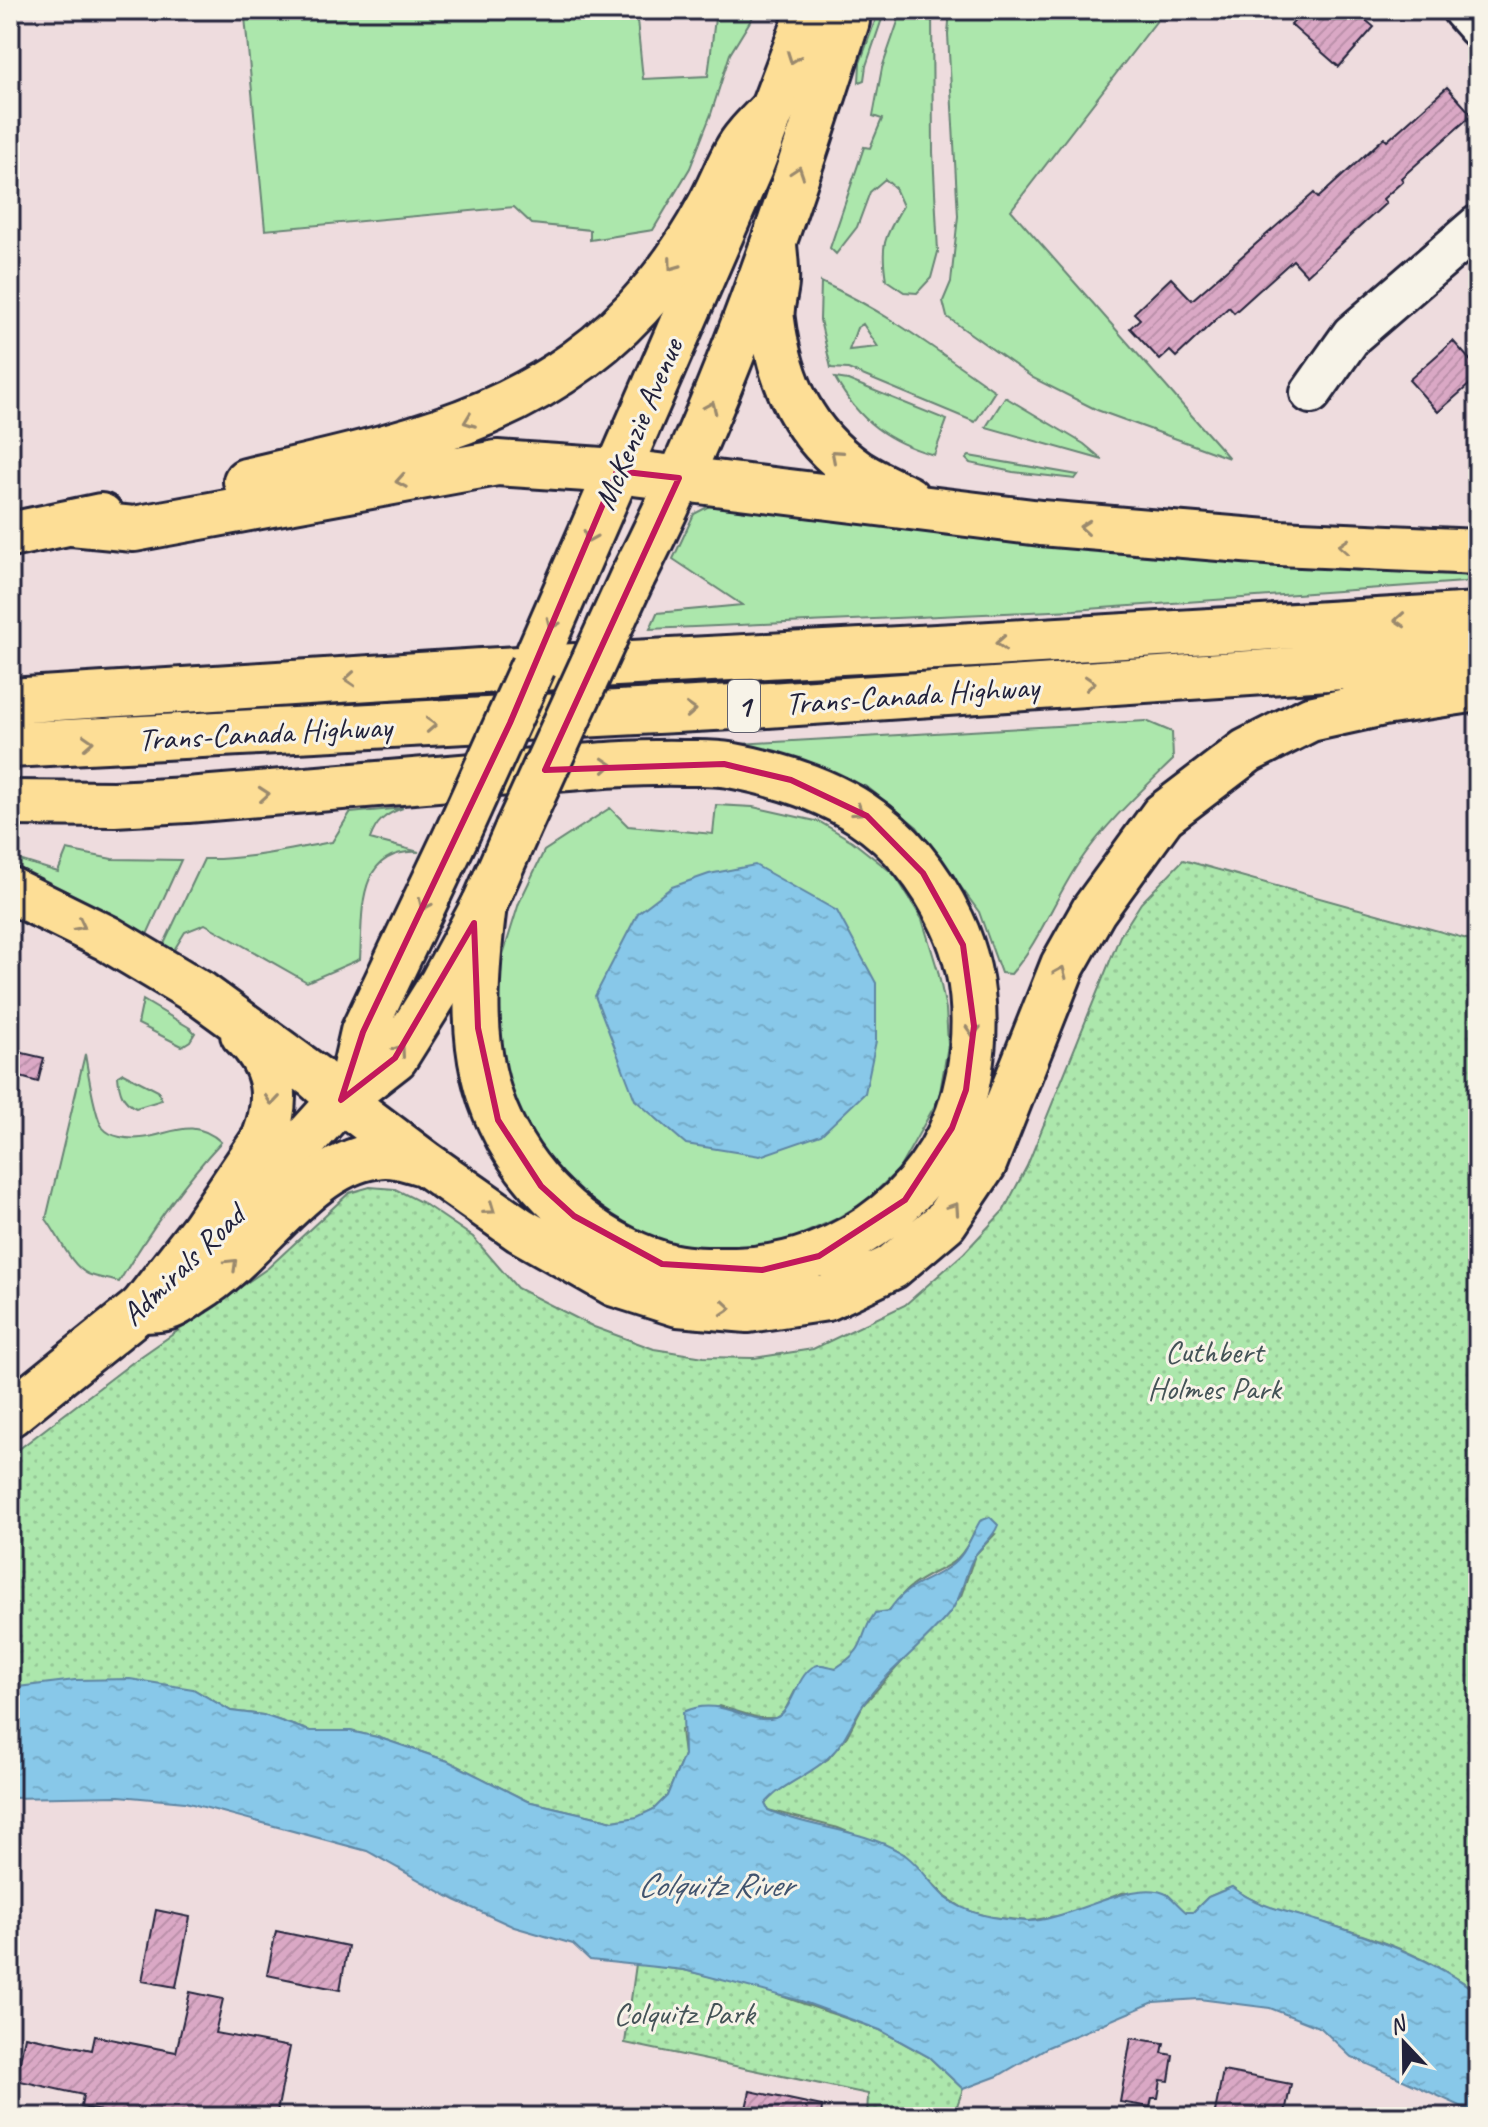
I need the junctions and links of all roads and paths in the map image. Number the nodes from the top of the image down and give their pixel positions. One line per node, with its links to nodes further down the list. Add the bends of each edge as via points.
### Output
1 (810, 10): 5 (main road, McKenzie Avenue, one-way to 5)
2 (846, 10): 7 (main road, McKenzie Avenue, one-way to 2, via 847,21)
3 (1463, 10): 4 (street)
4 (1478, 27)
5 (775, 106): 9 (main road, McKenzie Avenue); 12 (main road, one-way to 12, via 737,150 710,206 655,289 578,361 533,391 427,437)
6 (1478, 226): 8 (street, via 1352,335)
7 (774, 245): 10 (main road, McKenzie Avenue, one-way to 7, via 721,387); 11 (main road, one-way to 7, via 859,473 807,425 787,384 771,316)
8 (1311, 393)
9 (617, 471): 10 (main road); 12 (main road, one-way to 12, via 497,463 134,529); 22 (main road, McKenzie Avenue, one-way to 22, bridge)
10 (679, 478): 11 (main road); 21 (main road, McKenzie Avenue, bridge)
11 (927, 509): 14 (main road, one-way to 11, via 1264,542)
12 (72, 523): 13 (main road)
13 (10, 535)
14 (1478, 552)
15 (1478, 615): 18 (main road, Trans-Canada Highway / 1, one-way to 18)
16 (1478, 658): 19 (main road, Trans-Canada Highway / 1, one-way to 16, via 563,717)
17 (1478, 689): 27 (main road, one-way to 17, via 520,1230 615,1284 678,1304 748,1310 827,1298 892,1267 945,1222 984,1164 1063,965 1094,910 1163,815 1247,751 1310,719)
18 (10, 701)
19 (10, 745)
20 (10, 803): 24 (main road, one-way to 24, via 187,800 645,762 724,764 837,797 895,840 944,905 963,945 973,985 972,1061 962,1102 934,1165 905,1200 876,1223 819,1256 762,1270 704,1271 662,1264 618,1245 541,1186 498,1120 478,1028 475,971)
21 (517, 830): 24 (main road, Admirals Road)
22 (457, 834): 26 (main road, Admirals Road, one-way to 26, via 363,1032 353,1076)
23 (10, 890): 25 (main road, one-way to 25, via 107,938)
24 (484, 905): 26 (main road, Admirals Road, one-way to 24, via 395,1058)
25 (201, 994): 26 (main road); 28 (main road, one-way to 28, via 250,1040 269,1066 274,1094 268,1127 203,1229)
26 (341, 1100): 27 (main road); 28 (main road, Admirals Road, via 218,1236)
27 (426, 1164): 28 (main road, one-way to 27, via 167,1308 221,1275 333,1169 378,1155)
28 (140, 1310): 29 (main road, Admirals Road)
29 (10, 1414)

